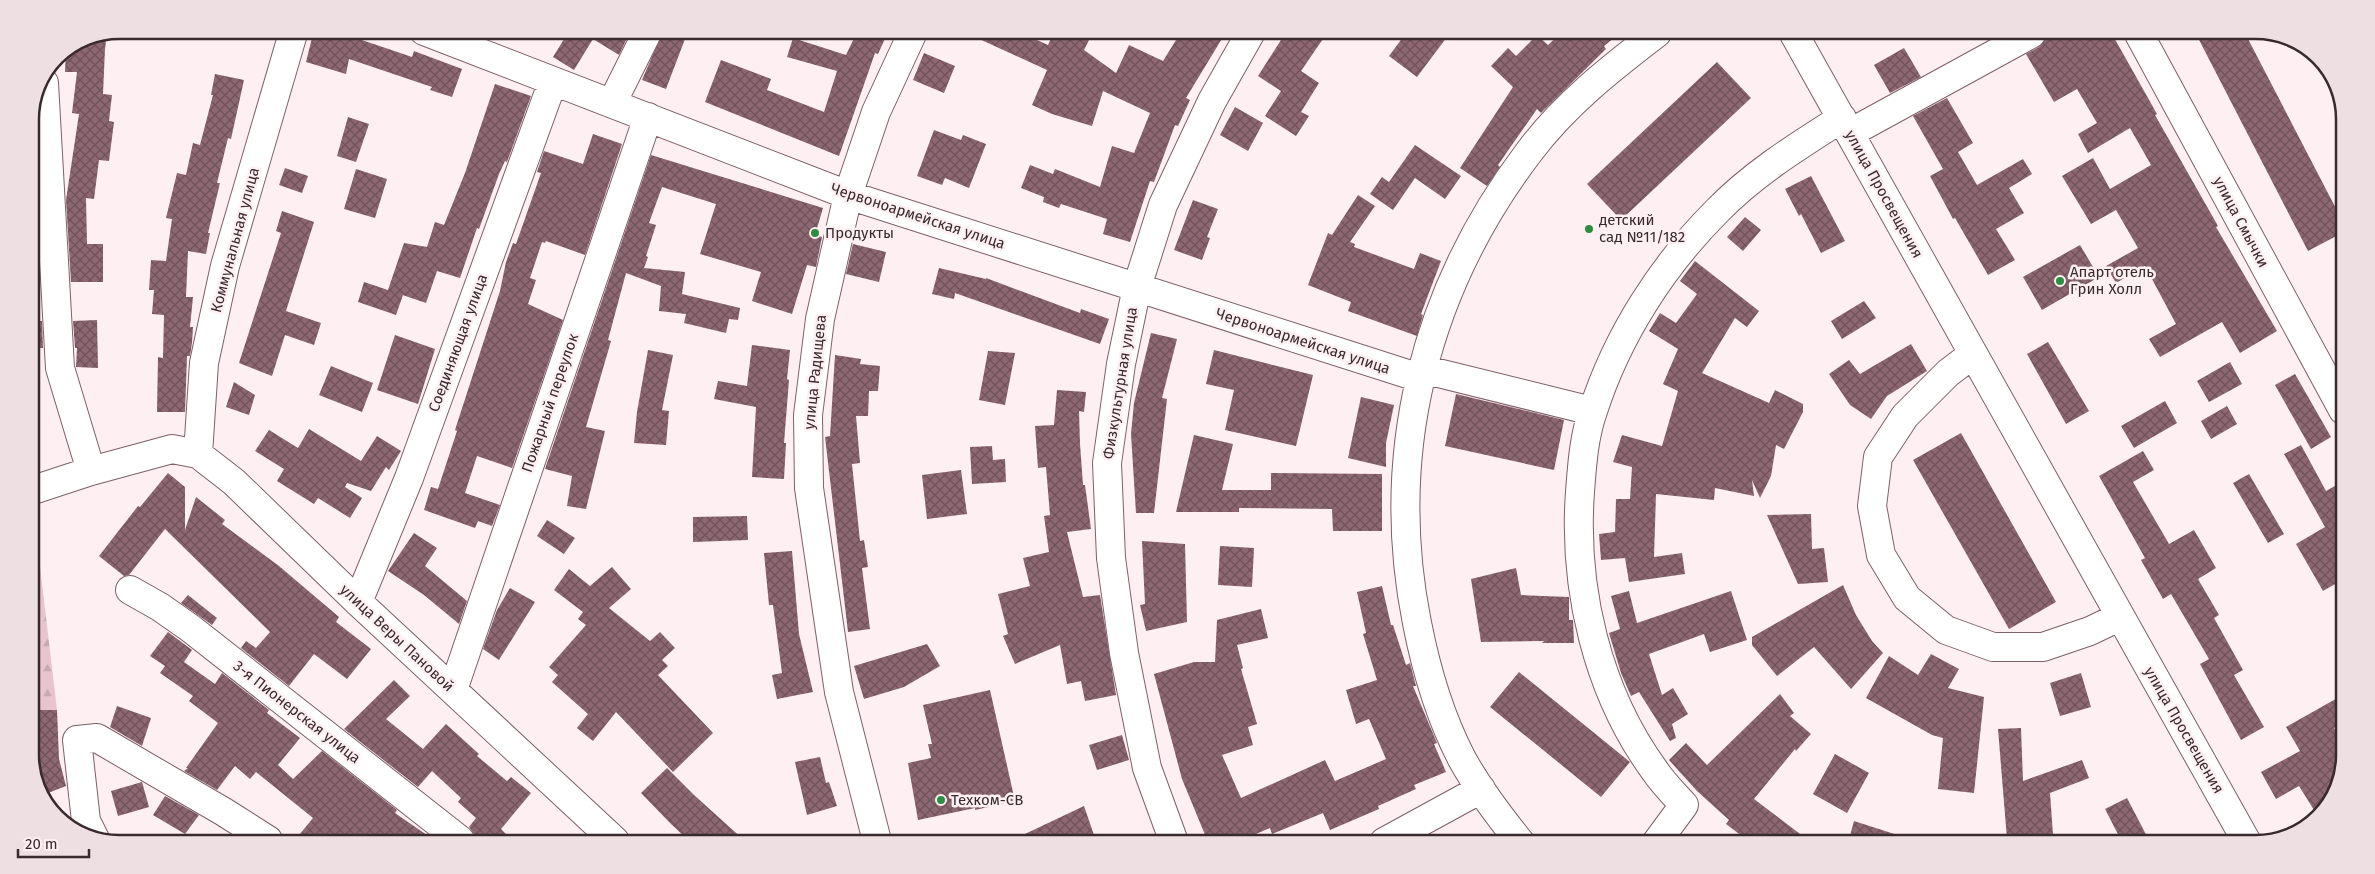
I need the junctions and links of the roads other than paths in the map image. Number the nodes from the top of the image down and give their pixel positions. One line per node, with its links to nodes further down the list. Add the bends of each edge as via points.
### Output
1 (291, 39): 21 (street, Коммунальная улица, via 225,266 204,364)
2 (445, 39): 10 (street, Червоноармейская улица)
3 (644, 39): 12 (street)
4 (910, 39): 15 (street, улица Радищева, via 876,112)
5 (1246, 39): 16 (street, Физкультурная улица, via 1212,101 1163,205)
6 (1649, 39): 18 (street, via 1612,67 1569,107 1530,150 1496,198 1465,252 1442,303)
7 (1797, 39): 14 (street, улица Просвещения)
8 (2021, 39): 14 (street)
9 (2142, 39): 19 (street, улица Смычки)
10 (553, 81): 12 (street, Червоноармейская улица); 25 (street, Соединяющая улица, via 409,478)
11 (44, 90): 22 (street, via 60,368)
12 (612, 103): 13 (street, Червоноармейская улица)
13 (648, 117): 15 (street, Червоноармейская улица); 27 (street, Пожарный переулок)
14 (1846, 126): 17 (street, улица Просвещения); 20 (street, via 1764,168 1717,211 1668,267 1637,313)
15 (848, 195): 16 (street, Червоноармейская улица); 33 (street, улица Радищева, via 820,319 808,415 810,488 839,692)
16 (1136, 287): 18 (street, Червоноармейская улица); 34 (street, Физкультурная улица, via 1107,463 1111,558 1124,653 1146,768)
17 (1973, 354): 26 (street, улица Просвещения); 26 (street, via 1948,373 1905,416 1878,457 1872,506 1881,555 1907,598 1946,630 1993,647 2043,647)
18 (1421, 374): 20 (street, Червоноармейская улица); 28 (street, via 1411,419 1406,473 1405,532 1411,595 1422,651 1440,709 1462,758)
19 (2336, 397)
20 (1592, 411): 37 (street, via 1582,465 1578,518 1580,572 1605,678 1626,724 1654,771 1684,805)
21 (198, 454): 22 (street, улица Веры Пановой, via 172,449); 25 (street, улица Веры Пановой, via 234,482)
22 (91, 471): 23 (street)
23 (39, 488)
24 (130, 590): 31 (street, 3-я Пионерская улица, via 190,628)
25 (358, 602): 27 (street, улица Веры Пановой)
26 (2119, 617): 38 (street, улица Просвещения)
27 (453, 690): 32 (street, улица Веры Пановой)
28 (1481, 789): 35 (street); 36 (street)
29 (90, 830): 30 (street, via 86,821 77,740 97,738)
30 (260, 835)
31 (454, 835)
32 (610, 835)
33 (875, 835)
34 (1171, 835)
35 (1397, 835)
36 (1515, 835)
37 (1662, 835)
38 (2243, 835)

